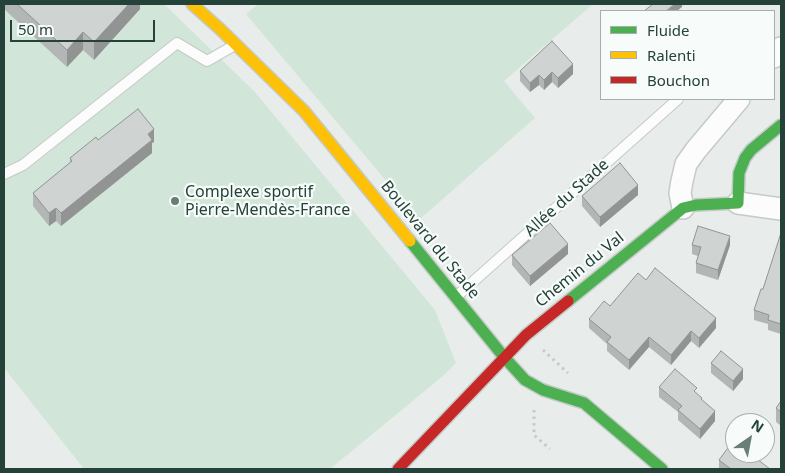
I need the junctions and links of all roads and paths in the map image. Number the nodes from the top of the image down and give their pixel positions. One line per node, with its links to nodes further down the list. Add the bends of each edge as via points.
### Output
1 (192, 4): 2 (street, Boulevard du Stade)
2 (236, 44): 6 (lane, via 207,61 177,44 23,165); 10 (street, Boulevard du Stade, via 304,111)
3 (677, 100): 10 (lane, Allée du Stade)
4 (738, 100): 8 (street, via 686,164 680,193)
5 (781, 125): 7 (street, via 745,158 739,173)
6 (4, 174)
7 (738, 203): 8 (street); 9 (street)
8 (683, 208): 11 (street, Chemin du Val)
9 (781, 209)
10 (456, 297): 12 (street, Boulevard du Stade)
11 (526, 335): 12 (street, Chemin du Val); 13 (path)
12 (504, 357): 16 (street, Chemin du Val); 17 (street, Boulevard du Stade, via 525,380 543,390 584,403)
13 (570, 374)
14 (534, 402): 15 (path, via 534,435)
15 (550, 449)
16 (398, 469)
17 (662, 469)

